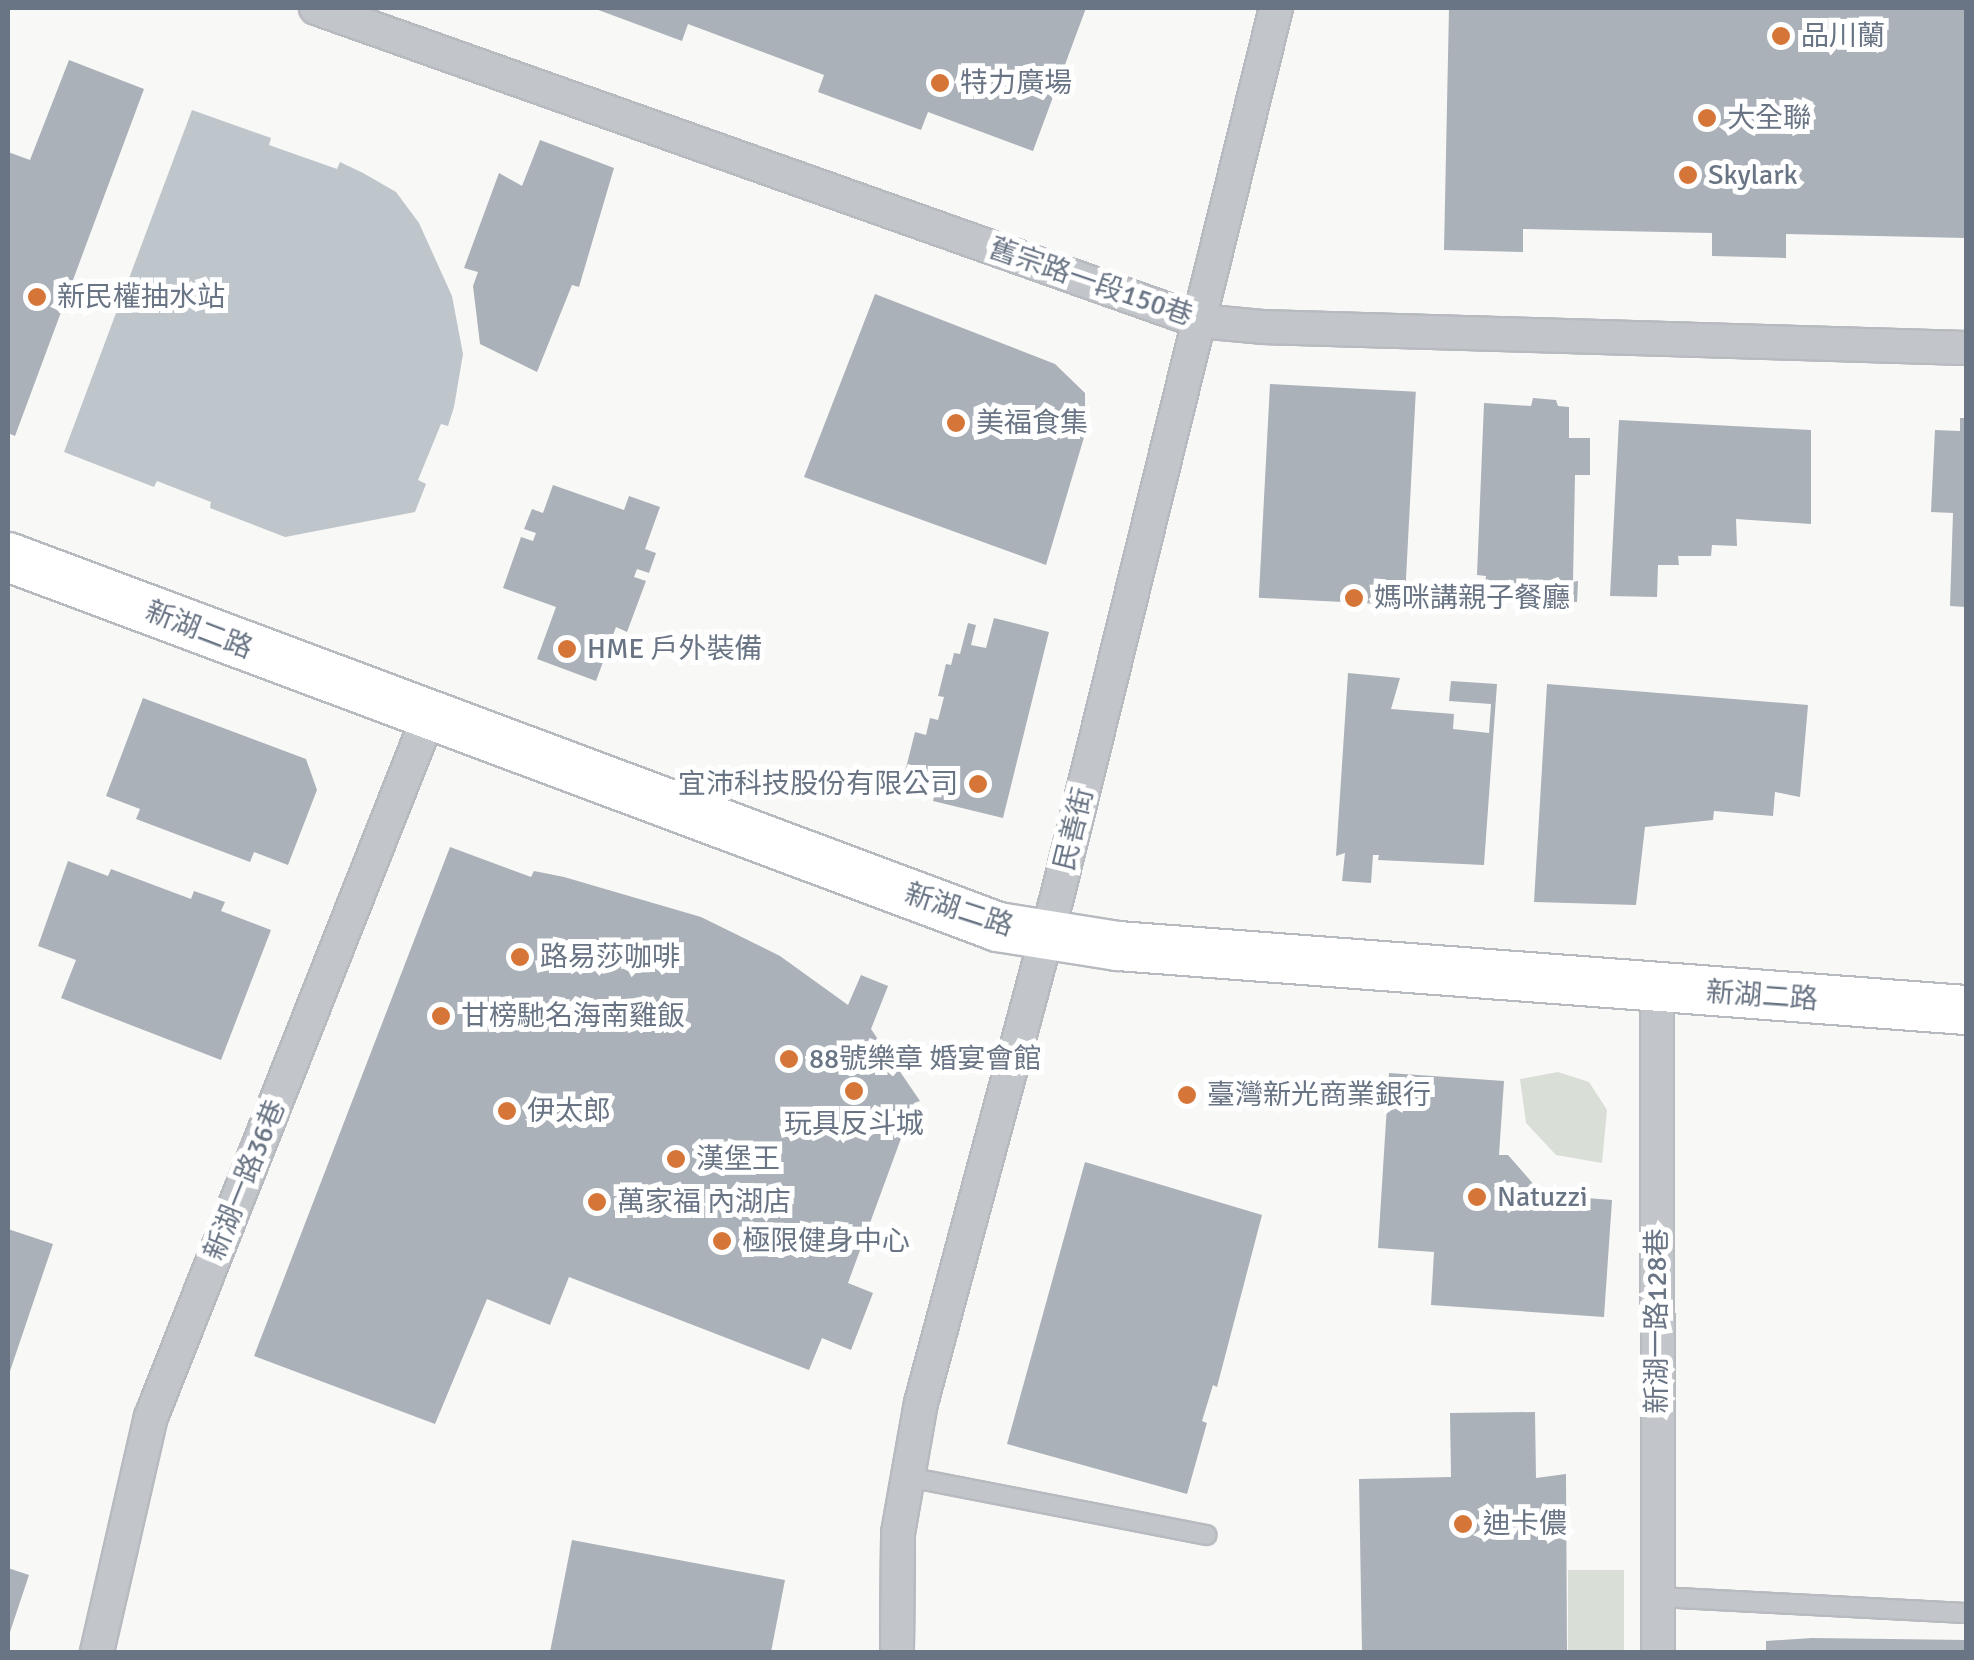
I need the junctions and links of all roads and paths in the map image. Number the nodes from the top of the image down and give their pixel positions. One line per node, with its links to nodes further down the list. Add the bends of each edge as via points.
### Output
1 (316, 8): 3 (street, 舊宗路一段150巷)
2 (1276, 8): 3 (street, 民善街)
3 (1199, 321): 4 (street, 舊宗路一段150巷); 7 (street, 民善街)
4 (1966, 348)
5 (8, 557): 6 (street, 新湖二路)
6 (428, 718): 7 (street, 新湖二路, via 998,927); 14 (street, 新湖一路36巷, via 151,1417)
7 (1046, 936): 8 (street, 新湖二路); 10 (street, 民善街, via 921,1402)
8 (1656, 989): 9 (street, 新湖二路); 12 (street, 新湖一路128巷)
9 (1966, 1010)
10 (908, 1477): 11 (lane); 15 (street, 民善街, via 898,1532)
11 (1206, 1535)
12 (1658, 1597): 13 (lane); 16 (street, 新湖一路128巷)
13 (1966, 1613)
14 (97, 1652)
15 (897, 1652)
16 (1658, 1652)

